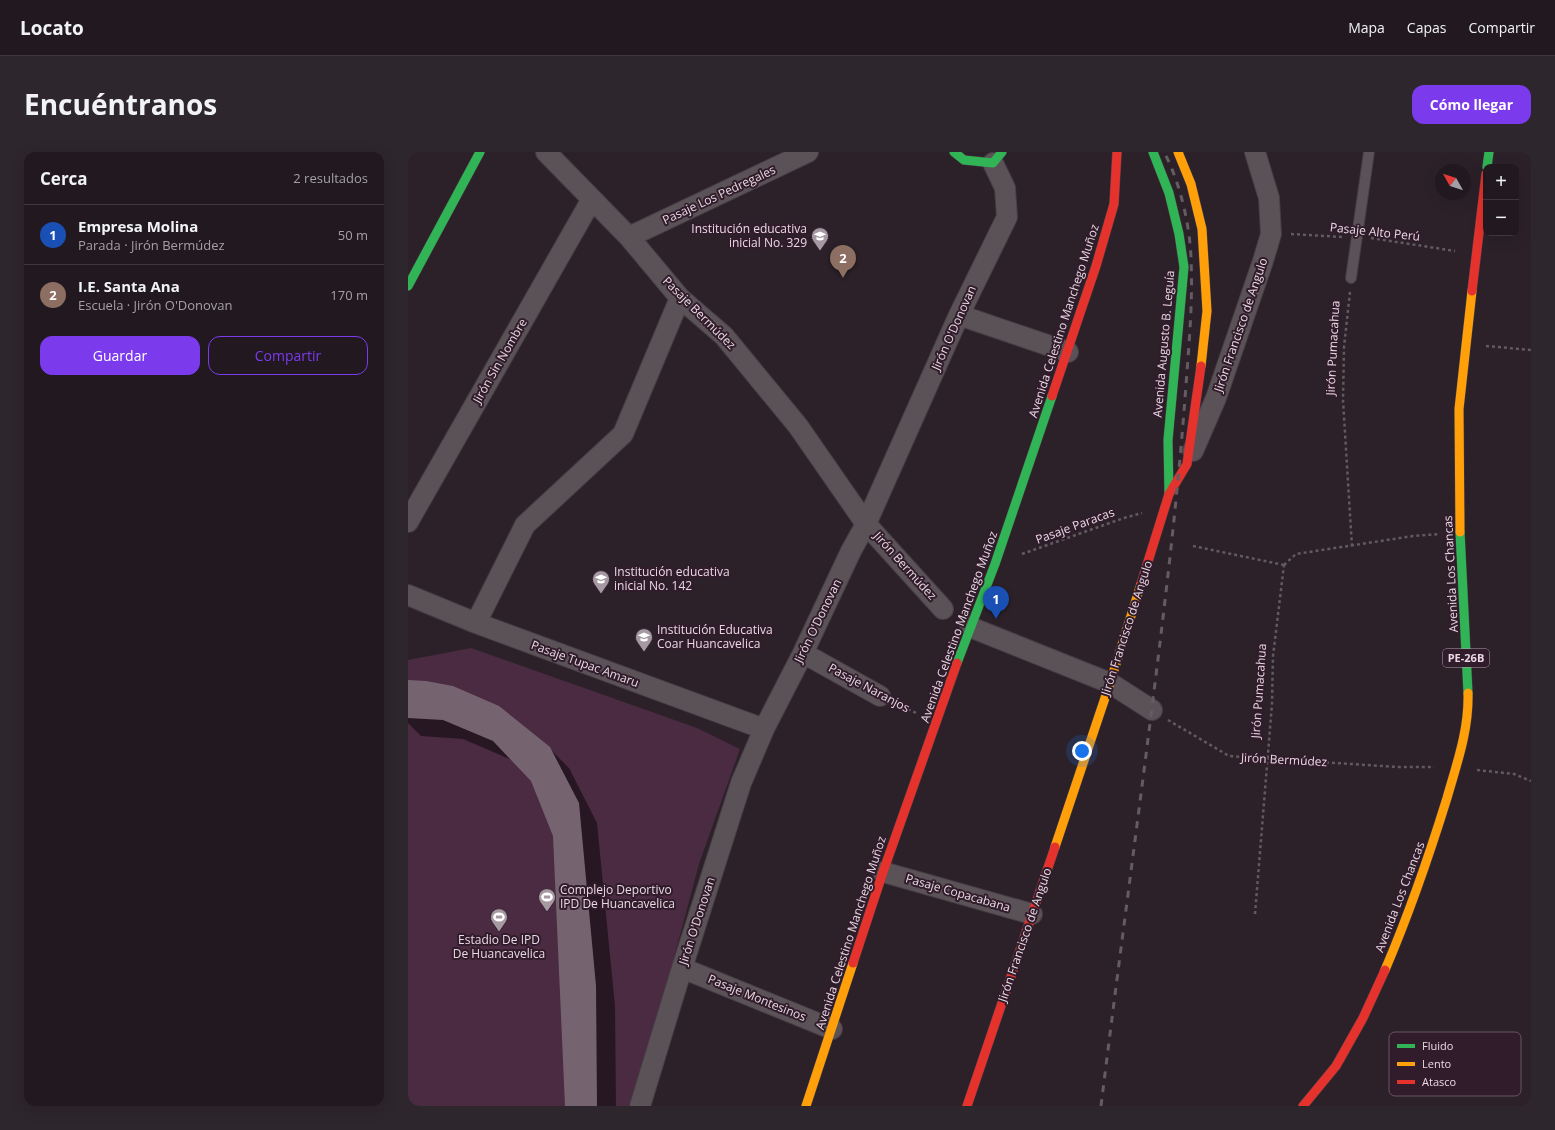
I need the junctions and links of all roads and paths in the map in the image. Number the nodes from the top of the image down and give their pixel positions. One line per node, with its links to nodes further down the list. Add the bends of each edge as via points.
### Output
1 (480, 152): 20 (main road)
2 (546, 152): 14 (street, Pasaje Bermúdez)
3 (954, 152): 11 (main road, via 964,160)
4 (1117, 152): 25 (main road, Avenida Celestino Manchego Muñoz, via 1114,204)
5 (1153, 152): 27 (main road, Avenida Augusto B. Leguía, via 1169,193 1184,267 1168,440)
6 (1178, 152): 26 (main road, via 1191,184 1202,229 1207,311)
7 (1254, 152): 15 (street, Jirón Francisco de Angulo, via 1269,198)
8 (1369, 152): 17 (lane)
9 (1488, 152): 12 (main road)
10 (797, 154): 16 (street, Pasaje Los Pedregales)
11 (998, 157): 22 (street, Jirón O'Donovan, via 1005,188 1007,217)
12 (1487, 164)
13 (1483, 198): 18 (main road, Avenida Los Chancas / PE-26B)
14 (592, 199): 16 (street, Pasaje Bermúdez); 29 (street, Jirón Sin Nombre)
15 (1271, 234): 17 (path, Pasaje Alto Perú); 26 (street, Jirón Francisco de Angulo, via 1216,398)
16 (629, 237): 21 (street, Pasaje Bermúdez)
17 (1358, 237): 18 (path, Pasaje Alto Perú); 19 (lane)
18 (1476, 255): 23 (main road, Avenida Los Chancas / PE-26B)
19 (1351, 278): 33 (path, Jirón Pumacahua, via 1344,347 1343,400)
20 (408, 286)
21 (680, 298): 30 (street, Pasaje Bermúdez, via 724,336 798,426); 38 (street, via 622,434 524,525)
22 (959, 315): 25 (street); 30 (street, Jirón O'Donovan)
23 (1465, 344): 24 (path); 31 (main road, Avenida Los Chancas / PE-26B, via 1459,409)
24 (1531, 350)
25 (1068, 352): 34 (main road, Avenida Celestino Manchego Muñoz)
26 (1187, 464): 27 (main road, Jirón Francisco de Angulo)
27 (1169, 494): 28 (main road, Jirón Francisco de Angulo)
28 (1164, 512): 34 (path, Pasaje Paracas, via 1146,512 1124,518); 41 (main road, Jirón Francisco de Angulo)
29 (408, 522)
30 (866, 524): 37 (street, Jirón Bermúdez); 40 (street, Jirón O'Donovan)
31 (1461, 533): 33 (path, via 1413,536); 47 (main road, Avenida Los Chancas / PE-26B, via 1468,702 1464,741)
32 (1193, 546): 35 (path)
33 (1352, 546): 35 (path, via 1296,554)
34 (995, 564): 39 (main road, Avenida Celestino Manchego Muñoz)
35 (1284, 565): 46 (path, Jirón Pumacahua, via 1273,656)
36 (408, 595): 38 (street, Pasaje Tupac Amaru)
37 (943, 608)
38 (476, 623): 45 (street, Pasaje Tupac Amaru)
39 (970, 627): 41 (street); 44 (main road, Avenida Celestino Manchego Muñoz)
40 (803, 652): 42 (street, Pasaje Naranjos); 45 (street, Jirón O'Donovan)
41 (1110, 683): 43 (street); 50 (main road, Jirón Francisco de Angulo)
42 (880, 696): 44 (path, Pasaje Naranjos)
43 (1152, 710): 46 (path, Jirón Bermúdez, via 1228,756)
44 (936, 722): 49 (main road, Avenida Celestino Manchego Muñoz)
45 (764, 729): 52 (street, Jirón O'Donovan, via 741,783)
46 (1267, 759): 47 (path, Jirón Bermúdez, via 1397,767); 51 (path, Jirón Pumacahua)
47 (1457, 767): 48 (path, Jirón Bermúdez, via 1514,774); 57 (main road, Avenida Los Chancas / PE-26B, via 1433,844 1393,951 1366,1011 1336,1066)
48 (1531, 780)
49 (883, 872): 50 (street, Pasaje Copacabana); 53 (main road, Avenida Celestino Manchego Muñoz)
50 (1032, 914): 56 (main road, Jirón Francisco de Angulo)
51 (1255, 914)
52 (682, 968): 53 (street, Pasaje Montesinos); 54 (street, Jirón O'Donovan)
53 (832, 1029): 55 (main road, Avenida Celestino Manchego Muñoz)
54 (640, 1106)
55 (806, 1106)
56 (967, 1106)
57 (1303, 1106)

